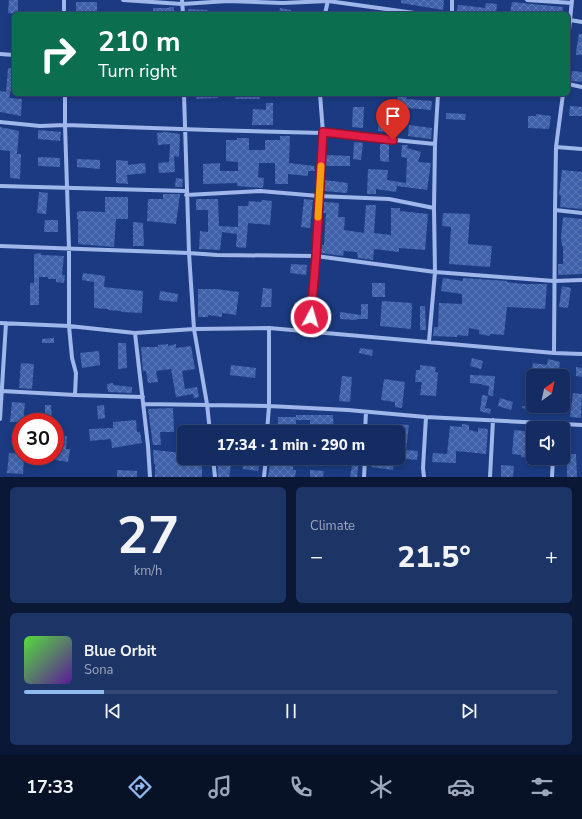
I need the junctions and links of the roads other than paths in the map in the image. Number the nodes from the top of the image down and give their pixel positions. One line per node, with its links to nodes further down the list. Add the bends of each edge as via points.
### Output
1 (64, 0): 8 (street)
2 (123, 0): 7 (street)
3 (328, 0): 7 (street, via 283,3); 10 (street); 11 (street)
4 (452, 0): 12 (street)
5 (527, 0): 6 (street)
6 (572, 1): 13 (street)
7 (182, 2): 9 (street)
8 (64, 12)
9 (183, 12)
10 (325, 12)
11 (409, 12)
12 (452, 12)
13 (570, 20): 14 (street)
14 (582, 22)
15 (0, 54): 16 (street)
16 (12, 55)
17 (570, 84): 18 (street)
18 (582, 87)
19 (65, 96): 25 (street)
20 (184, 96): 26 (street)
21 (320, 96): 27 (street)
22 (438, 96): 28 (street)
23 (563, 96): 29 (street)
24 (0, 122): 25 (street, via 40,126)
25 (65, 125): 26 (street); 32 (street)
26 (185, 129): 27 (street); 33 (street)
27 (323, 132): 28 (street); 34 (street)
28 (435, 144): 35 (street)
29 (556, 147): 30 (street); 36 (street)
30 (582, 149)
31 (0, 186): 32 (street)
32 (67, 187): 33 (street); 39 (street)
33 (186, 193): 34 (street, via 260,191); 40 (street)
34 (319, 196): 35 (street, via 389,199); 41 (street)
35 (434, 208): 42 (street)
36 (555, 210): 37 (street); 44 (street)
37 (582, 212)
38 (0, 246): 39 (street)
39 (69, 249): 40 (street); 47 (street)
40 (189, 253): 41 (street); 49 (street)
41 (316, 256): 42 (street); 50 (street)
42 (435, 272): 44 (street); 52 (street)
43 (582, 280): 44 (street)
44 (554, 281): 53 (street)
45 (0, 323): 46 (street)
46 (6, 323): 47 (street); 55 (street)
47 (69, 326): 51 (street); 56 (street, via 76,373)
48 (269, 328): 49 (street); 50 (street); 60 (street)
49 (194, 329): 51 (street); 59 (street)
50 (309, 332): 52 (street)
51 (135, 333): 57 (street)
52 (429, 341): 53 (street)
53 (554, 353): 54 (street)
54 (582, 354)
55 (2, 391): 56 (street); 63 (street)
56 (75, 395): 57 (street)
57 (143, 397): 58 (street)
58 (144, 404): 59 (street); 75 (street)
59 (207, 404): 60 (street); 66 (street)
60 (269, 406): 61 (street); 67 (street)
61 (366, 412): 62 (street); 68 (street)
62 (426, 417): 64 (street); 79 (street)
63 (0, 419)
64 (493, 420): 65 (street); 80 (street)
65 (526, 423)
66 (209, 425)
67 (268, 425)
68 (365, 425)
69 (570, 425): 70 (street)
70 (582, 425)
71 (213, 465): 76 (street)
72 (265, 465): 77 (street)
73 (365, 465): 78 (street)
74 (553, 465): 81 (street)
75 (150, 477)
76 (214, 477)
77 (264, 477)
78 (364, 477)
79 (424, 477)
80 (490, 477)
81 (552, 477)

